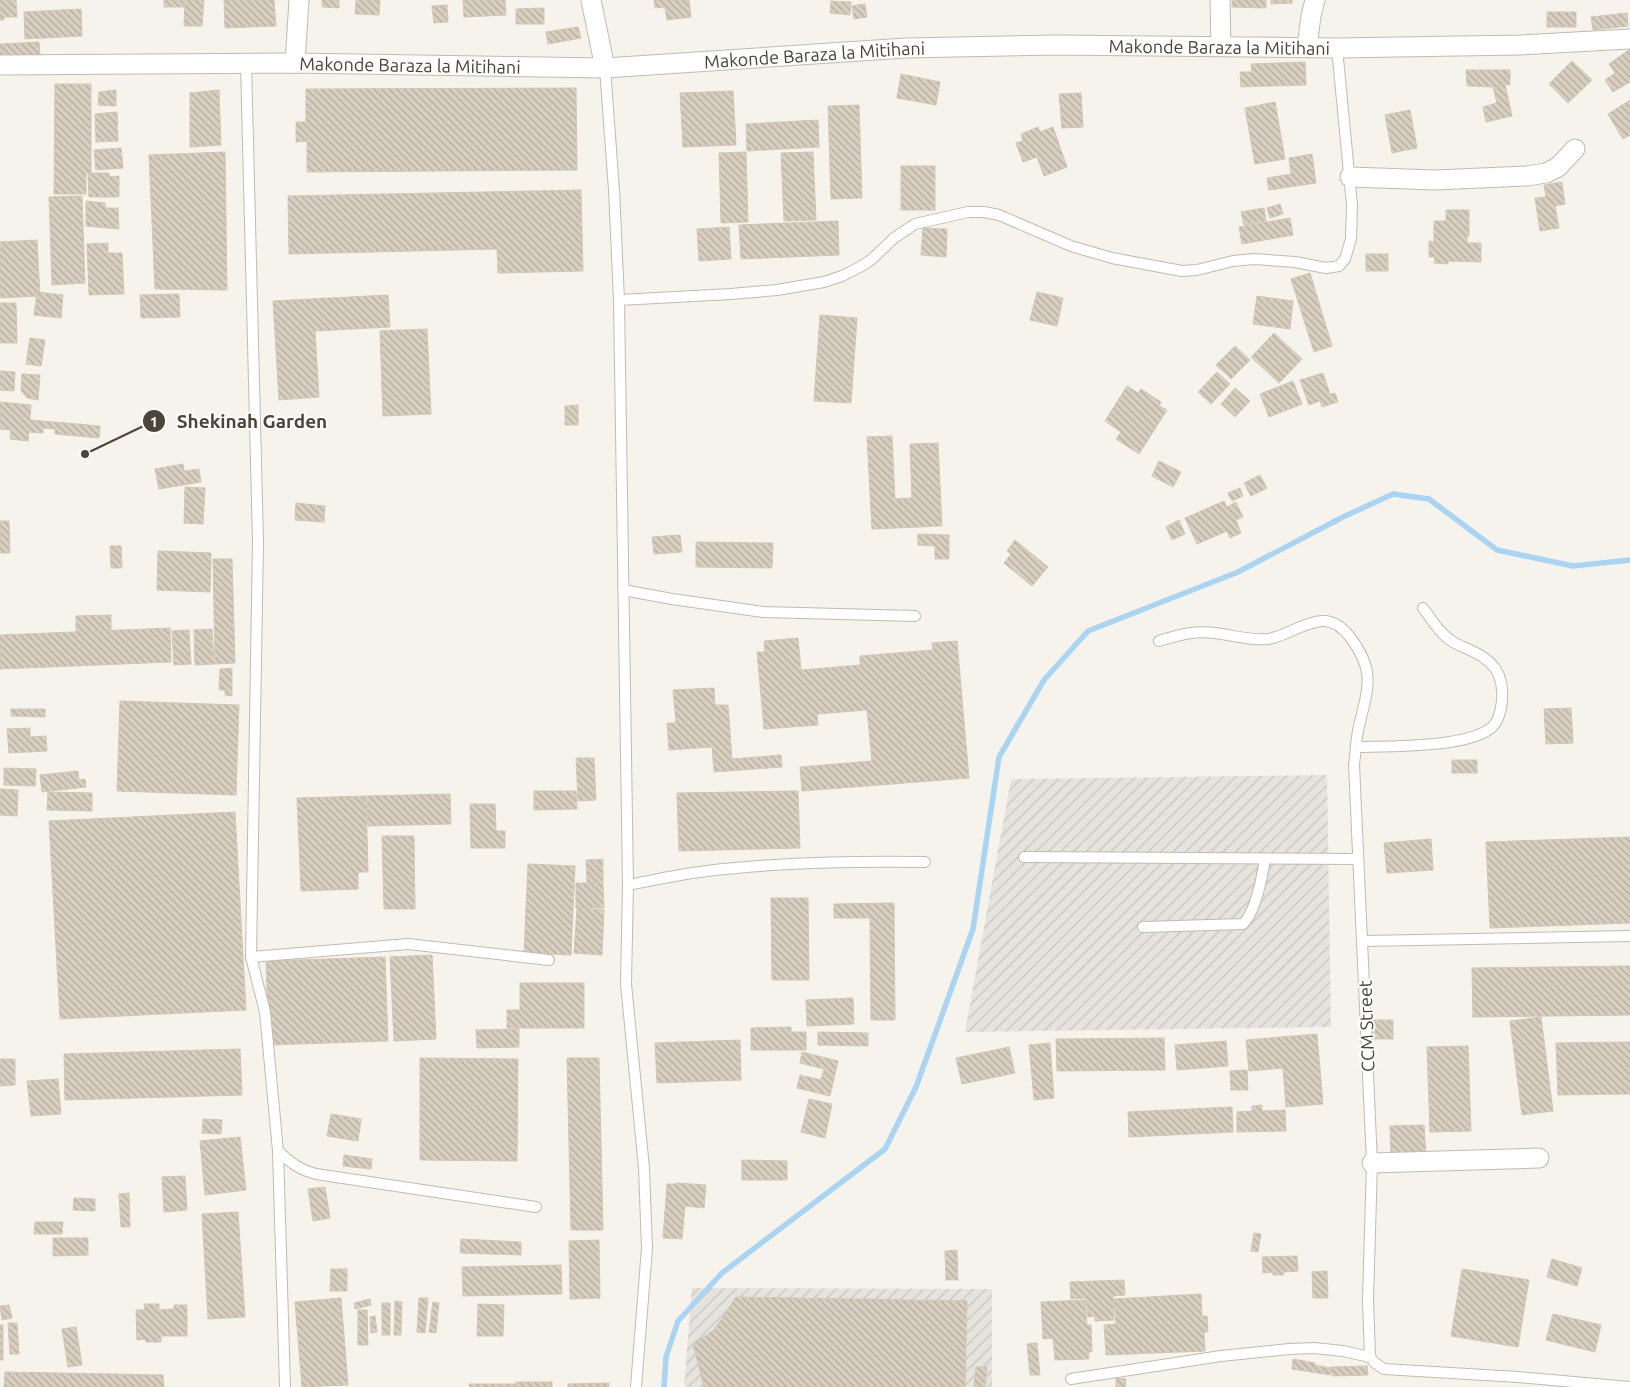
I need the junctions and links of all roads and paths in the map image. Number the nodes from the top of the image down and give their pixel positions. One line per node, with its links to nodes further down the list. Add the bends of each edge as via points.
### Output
1 (299, 0): 10 (street)
2 (591, 0): 12 (street)
3 (1220, 0): 6 (street)
4 (1315, 0): 7 (street)
5 (1630, 40): 8 (street, Makonde Baraza la Mitihani)
6 (1221, 46): 7 (street, Makonde Baraza la Mitihani); 12 (street, Makonde Baraza la Mitihani, via 906,48)
7 (1307, 47): 8 (street, Makonde Baraza la Mitihani)
8 (1337, 48): 14 (lane)
9 (246, 63): 10 (street, Makonde Baraza la Mitihani); 11 (street, Makonde Baraza la Mitihani); 29 (lane, via 258,542)
10 (296, 64): 12 (street, Makonde Baraza la Mitihani)
11 (0, 65)
12 (605, 68): 15 (lane)
13 (1575, 149): 14 (street, via 1558,167 1527,176 1436,180)
14 (1350, 177): 15 (lane, via 1351,239 1345,259 1333,268 1254,259 1182,271 1112,258 1071,246 999,215 968,212 915,224 871,260 824,282 777,290)
15 (619, 300): 16 (lane)
16 (622, 590): 18 (lane, via 764,612); 25 (lane)
17 (1422, 608): 20 (lane, via 1453,642 1484,657 1496,669 1503,690 1501,712 1493,727 1479,736 1405,746)
18 (915, 616)
19 (1159, 640): 20 (lane, CCM Street, via 1187,632 1267,639 1311,623 1323,621 1340,626 1360,650 1368,669 1368,695)
20 (1356, 747): 23 (lane, CCM Street)
21 (1024, 857): 22 (lane)
22 (1265, 858): 23 (lane); 26 (lane, via 1250,918 1243,924)
23 (1358, 859): 28 (lane, CCM Street)
24 (925, 862): 25 (lane, via 790,864 706,871)
25 (628, 885): 38 (lane, via 626,984 644,1168 647,1248)
26 (1143, 927)
27 (1630, 936): 28 (lane)
28 (1363, 941): 33 (lane, CCM Street)
29 (251, 958): 30 (lane, via 408,944); 31 (lane, via 265,1012)
30 (549, 960)
31 (278, 1151): 34 (lane, via 293,1165 316,1174); 37 (lane)
32 (1539, 1158): 33 (street)
33 (1372, 1163): 35 (lane, CCM Street, via 1368,1300)
34 (536, 1207)
35 (1370, 1357): 36 (lane, via 1314,1348 1289,1349 1212,1357); 39 (lane, via 1384,1369)
36 (1071, 1379)
37 (285, 1387)
38 (636, 1387)
39 (1630, 1387)

